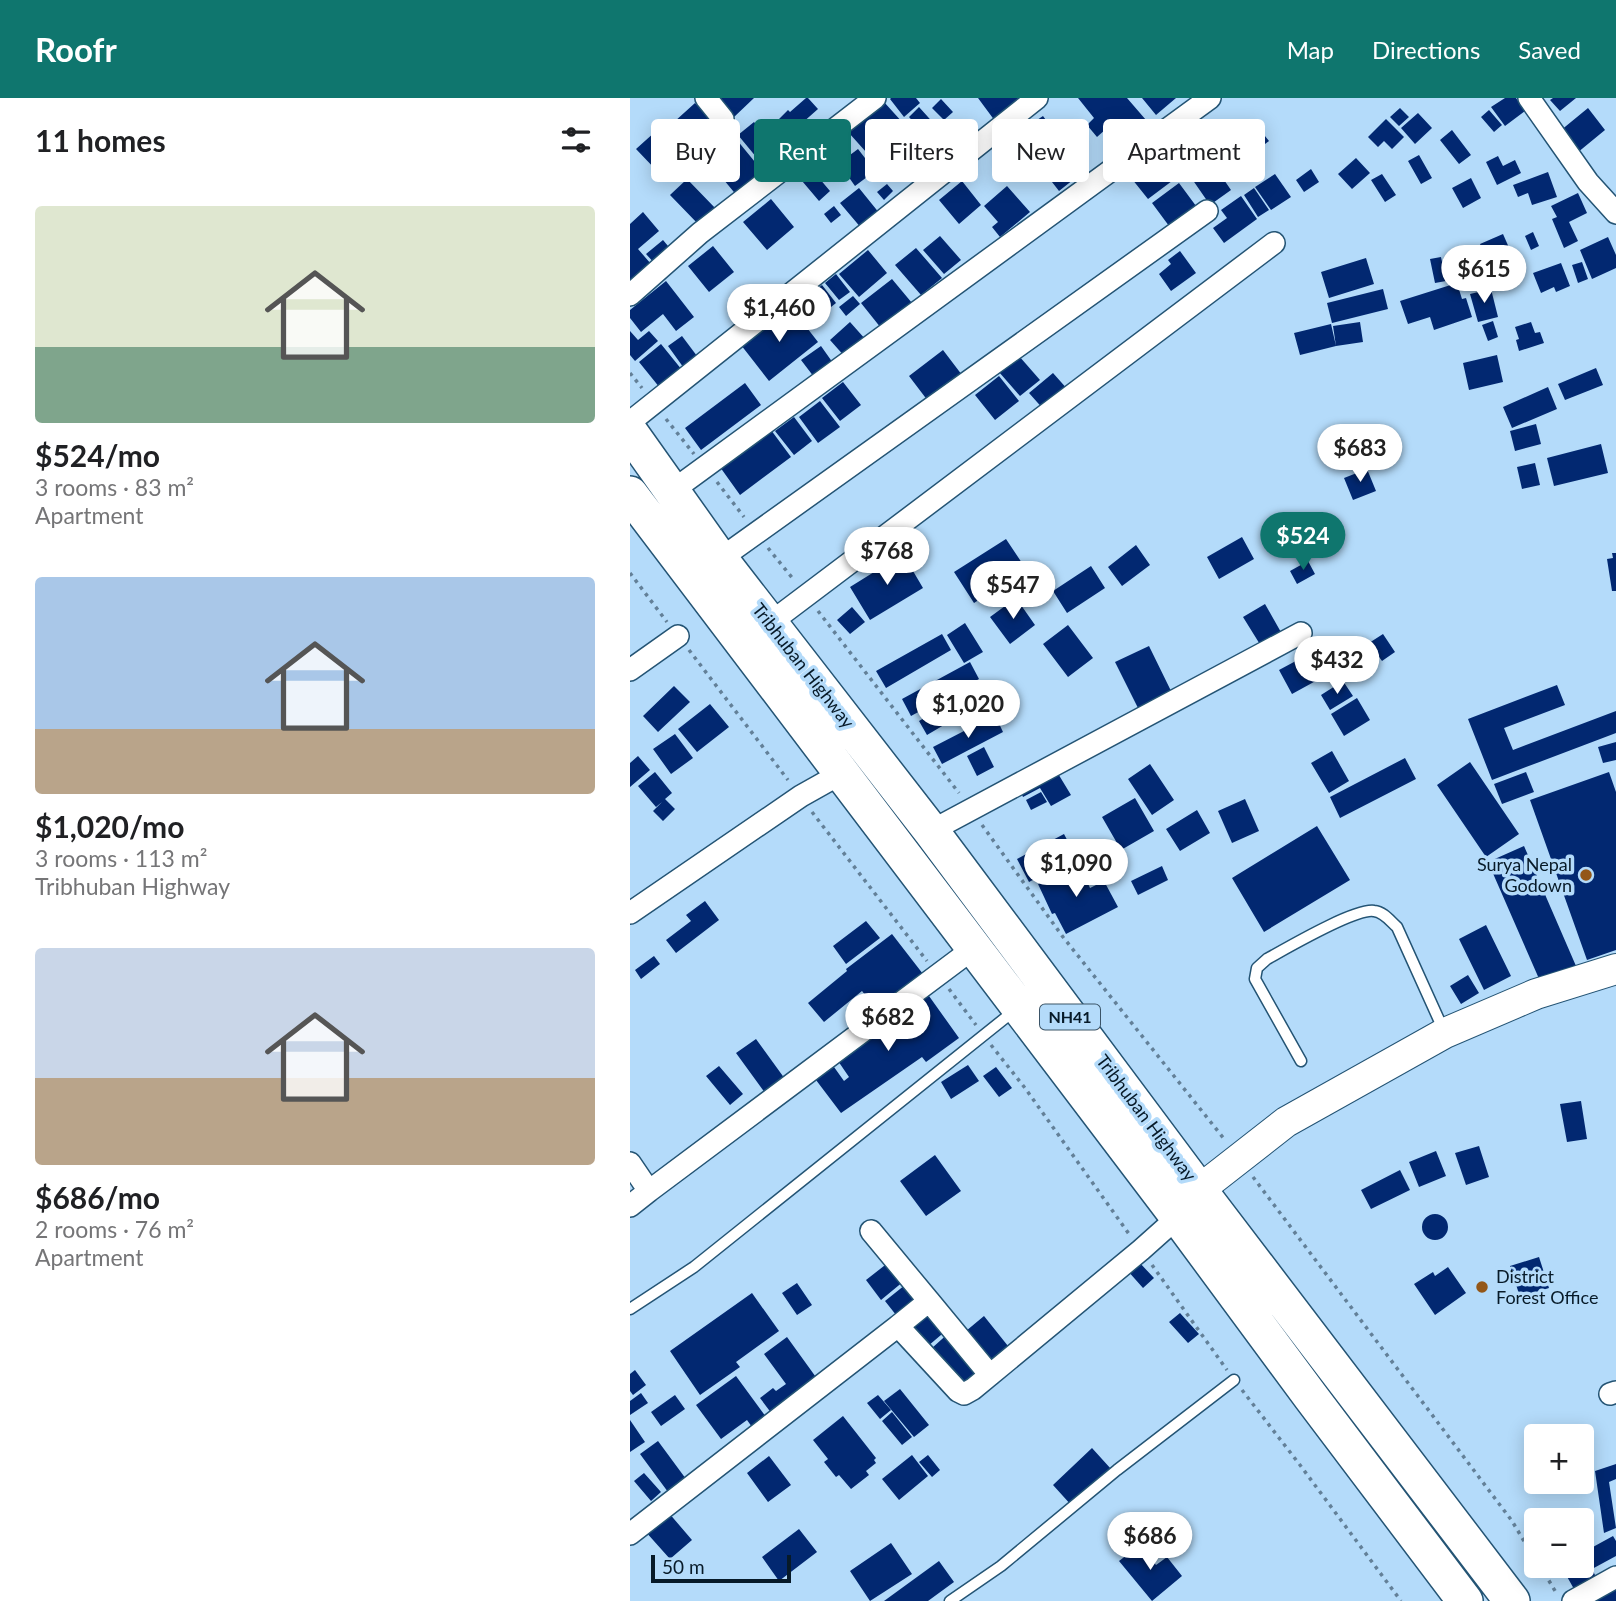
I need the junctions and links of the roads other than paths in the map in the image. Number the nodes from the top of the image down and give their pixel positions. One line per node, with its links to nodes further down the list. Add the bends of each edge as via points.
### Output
1 (706, 98): 6 (street)
2 (875, 98): 10 (street, via 700,233)
3 (1037, 98): 11 (street)
4 (1210, 98): 13 (street)
5 (1529, 98): 8 (street, via 1588,182)
6 (723, 119)
7 (1207, 211): 15 (street)
8 (1616, 213)
9 (1274, 243): 16 (street)
10 (630, 295)
11 (630, 422)
12 (630, 432): 13 (highway, Tribhuban Highway / NH41)
13 (671, 491): 15 (highway, Tribhuban Highway / NH41)
14 (630, 494): 20 (highway, Tribhuban Highway / NH41)
15 (720, 559): 16 (highway, Tribhuban Highway / NH41)
16 (769, 622): 21 (highway, Tribhuban Highway / NH41)
17 (1301, 633): 21 (street)
18 (678, 636): 19 (street)
19 (630, 670)
20 (842, 773): 22 (street, via 800,796); 23 (highway, Tribhuban Highway / NH41)
21 (931, 831): 29 (highway, Tribhuban Highway / NH41)
22 (630, 914)
23 (974, 948): 25 (highway, Tribhuban Highway / NH41); 30 (street)
24 (1616, 969): 26 (main road, via 1536,994)
25 (1019, 1007): 32 (highway, Tribhuban Highway / NH41); 35 (lane, via 694,1266)
26 (1445, 1033): 27 (lane, via 1397,927 1373,911 1347,917 1257,968 1255,979); 29 (main road, via 1286,1122)
27 (1301, 1061)
28 (630, 1163): 30 (street)
29 (1199, 1189): 43 (highway, Tribhuban Highway / NH41)
30 (649, 1191): 31 (street)
31 (630, 1206)
32 (1178, 1217): 37 (street); 42 (highway, Tribhuban Highway / NH41)
33 (871, 1231): 34 (street)
34 (929, 1301): 36 (street); 37 (street)
35 (630, 1309)
36 (898, 1326): 37 (street, via 958,1391 964,1394); 39 (street)
37 (990, 1375)
38 (1234, 1380): 41 (lane)
39 (630, 1534)
40 (1616, 1577): 44 (street)
41 (950, 1601)
42 (1465, 1601)
43 (1512, 1601)
44 (1573, 1601)

